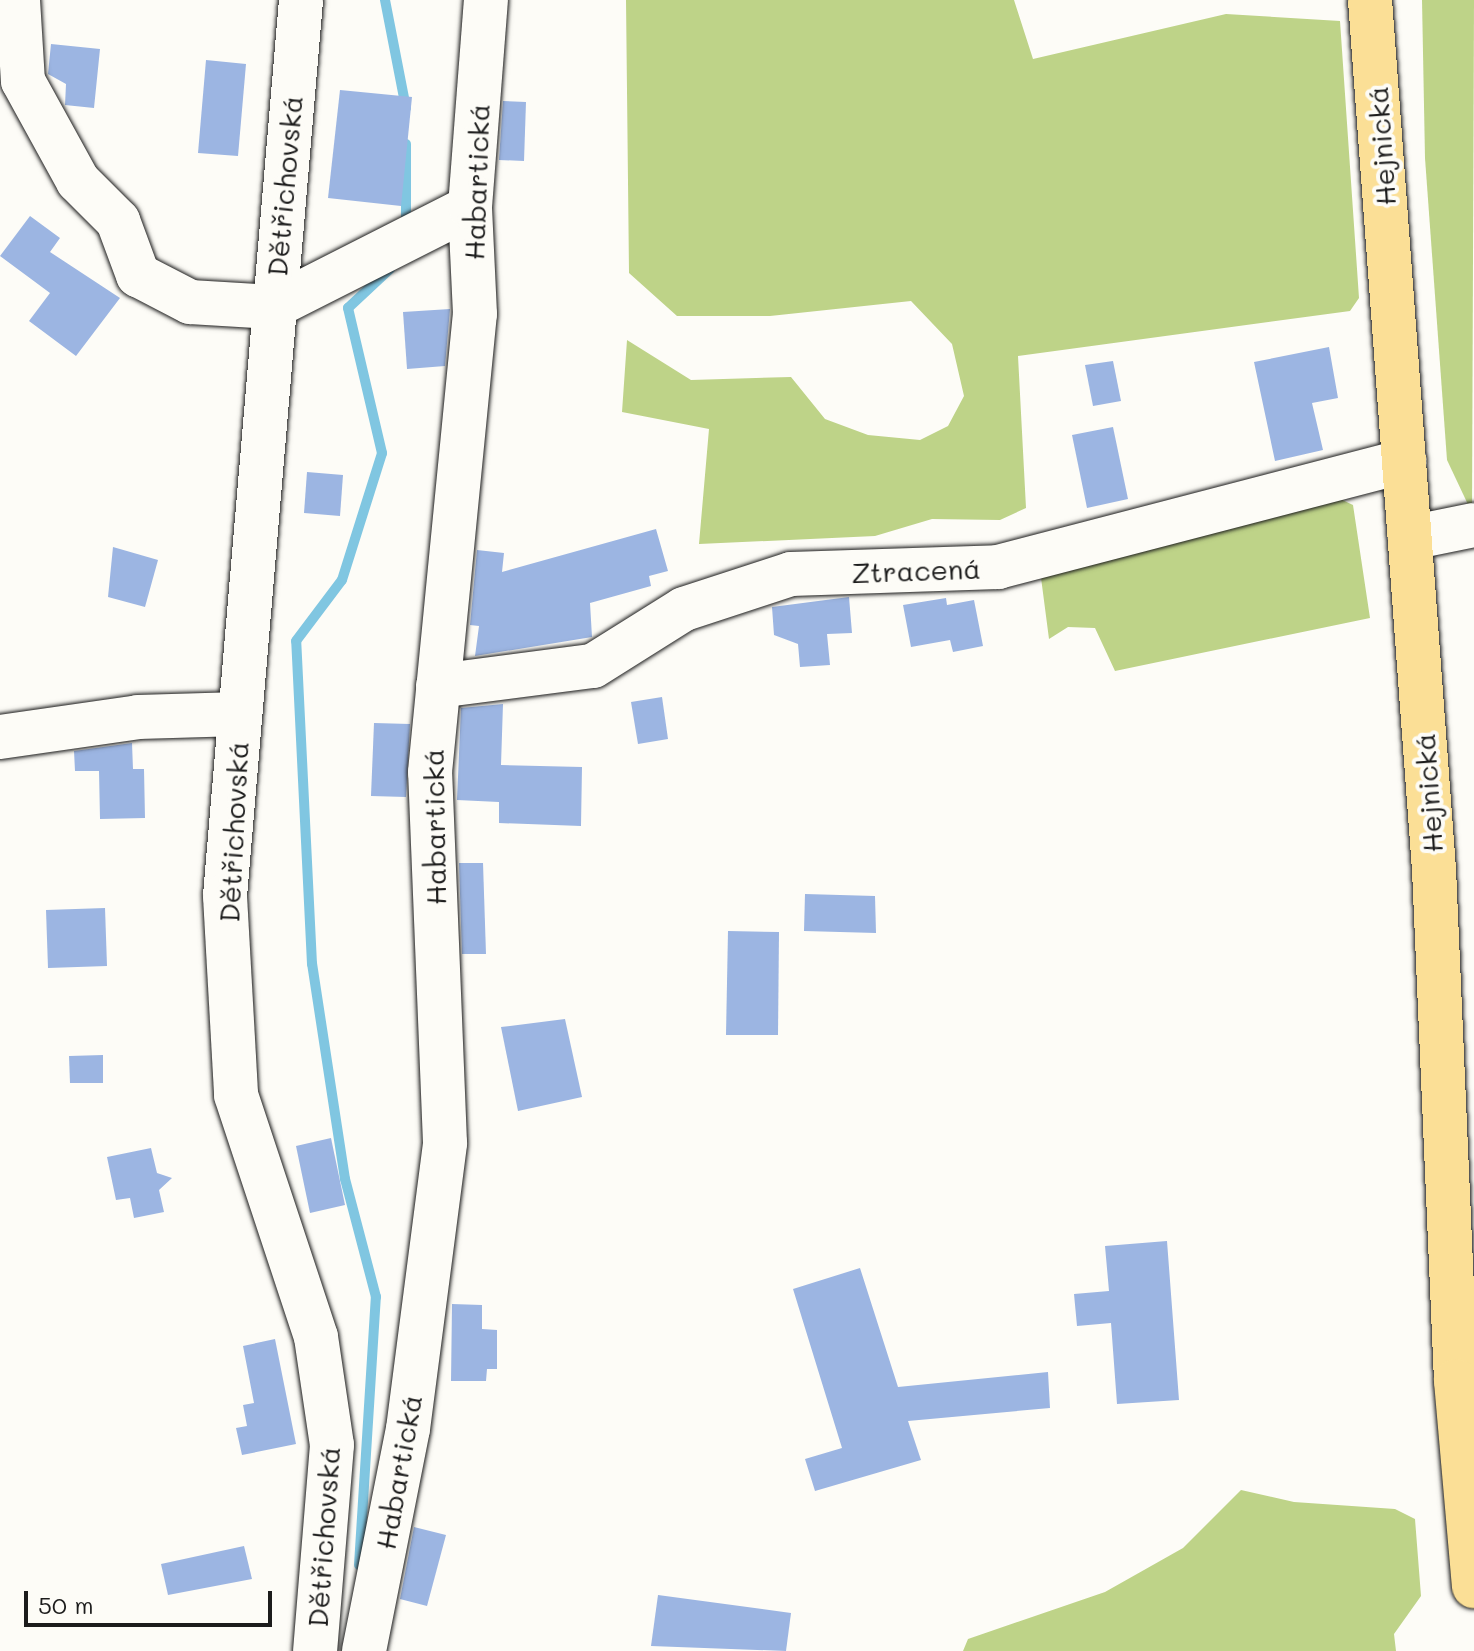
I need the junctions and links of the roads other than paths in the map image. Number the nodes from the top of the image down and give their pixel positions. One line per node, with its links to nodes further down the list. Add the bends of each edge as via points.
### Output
1 (18, 0): 6 (street, via 23,81 78,181 118,221 138,275 190,302)
2 (301, 0): 6 (street, Dětřichovská)
3 (486, 0): 5 (street, Habartická)
4 (1370, 0): 7 (main road, Hejnická)
5 (470, 207): 6 (street); 10 (street, Habartická, via 475,314)
6 (273, 307): 11 (street, Dětřichovská)
7 (1404, 461): 9 (main road, Hejnická); 10 (street, Ztracená, via 998,567 791,574 684,609 593,666)
8 (1474, 525): 9 (street)
9 (1410, 538): 13 (main road, Hejnická)
10 (438, 686): 15 (street, Habartická, via 430,772 445,1143 408,1429)
11 (240, 714): 12 (street, via 138,717); 14 (street, Dětřichovská, via 225,896 236,1095 316,1337 332,1445)
12 (0, 737)
13 (1474, 1586)
14 (315, 1651)
15 (364, 1651)

